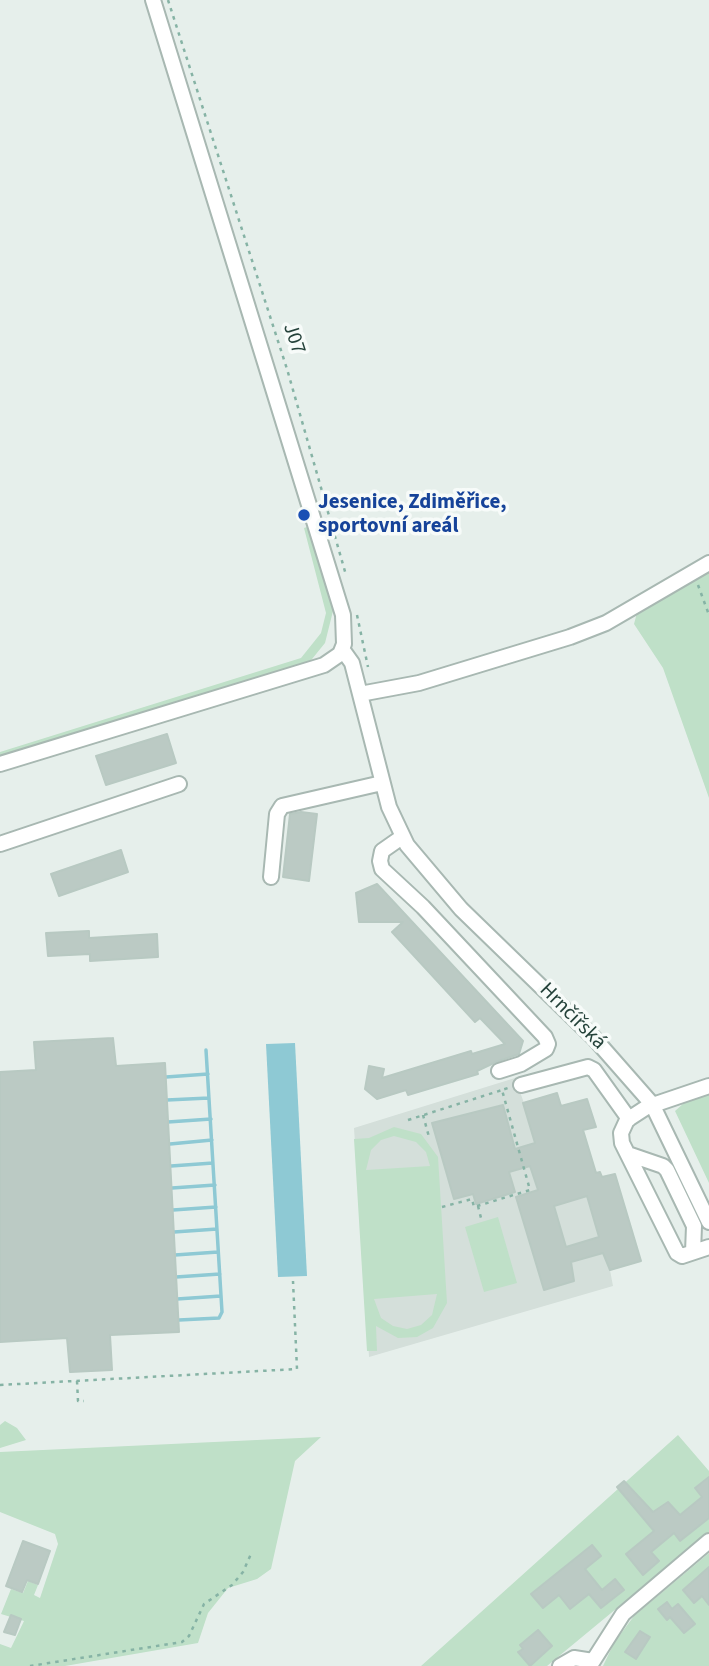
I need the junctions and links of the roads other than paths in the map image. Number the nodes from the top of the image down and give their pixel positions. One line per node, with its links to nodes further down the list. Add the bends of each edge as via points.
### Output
1 (153, 0): 3 (street, via 343,615)
2 (709, 563): 4 (street, via 606,623 570,637 418,683)
3 (342, 649): 4 (street, Hrnčířská, via 351,658); 5 (street, via 324,665)
4 (360, 694): 7 (street, Hrnčířská)
5 (0, 764)
6 (179, 783): 9 (street)
7 (382, 783): 8 (street, Hrnčířská); 10 (street, via 282,806 277,814)
8 (402, 836): 11 (street, Hrnčířská, via 382,851 383,869 548,1044 521,1064); 14 (street, Hrnčířská, via 461,909 594,1038)
9 (0, 844)
10 (271, 877)
11 (499, 1071)
12 (522, 1085): 15 (street, via 588,1067)
13 (709, 1086): 14 (street)
14 (652, 1104): 15 (street); 17 (street, Hrnčířská)
15 (629, 1118): 16 (street, via 621,1133)
16 (628, 1154): 19 (street, via 677,1253); 19 (street, via 667,1170 694,1226)
17 (709, 1222)
18 (709, 1247): 19 (street)
19 (692, 1252)
20 (709, 1541): 21 (street, via 623,1614)
21 (593, 1664): 22 (street, via 573,1658)
22 (560, 1666)

